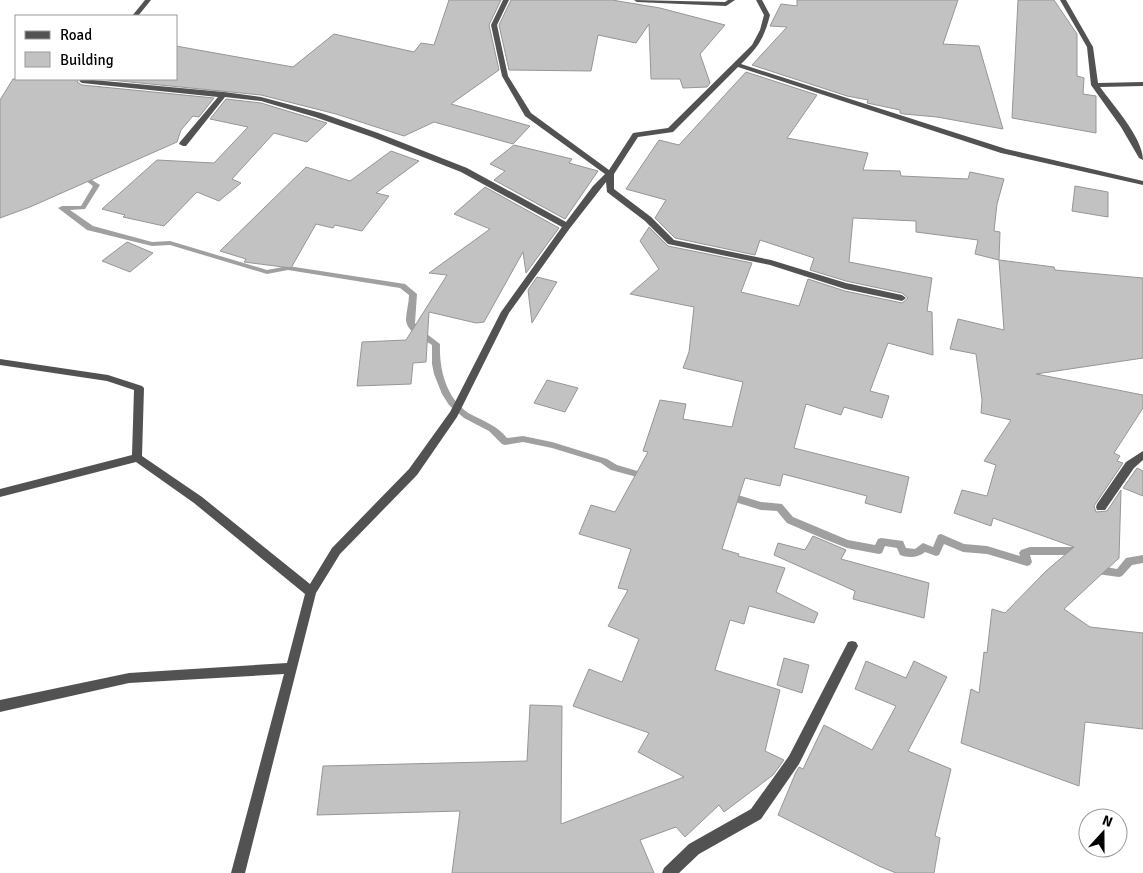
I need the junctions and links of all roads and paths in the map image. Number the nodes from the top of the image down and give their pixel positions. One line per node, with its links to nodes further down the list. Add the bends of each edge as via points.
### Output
1 (148, 0): 7 (street)
2 (506, 0): 15 (street, via 494,25 505,76 528,114)
3 (637, 0): 4 (street, via 726,4)
4 (732, 0)
5 (759, 0): 8 (street, via 767,15 763,30)
6 (1063, 0): 11 (street, via 1090,47)
7 (136, 15)
8 (738, 65): 15 (street, via 670,130 636,136); 16 (street, via 1004,151)
9 (83, 80): 12 (street)
10 (1143, 84): 11 (street)
11 (1094, 85): 14 (street)
12 (224, 94): 13 (street); 17 (street, via 261,99 375,135 464,170)
13 (183, 144)
14 (1143, 158)
15 (610, 174): 17 (street); 18 (street, via 610,190 648,219 671,242 771,262 845,286)
16 (1143, 183)
17 (567, 226): 24 (street, via 505,312 454,414 413,472 336,551)
18 (902, 298)
19 (0, 362): 21 (street, via 108,378 139,388)
20 (1143, 455): 23 (street, via 1130,465)
21 (137, 458): 22 (street); 24 (street, via 198,500)
22 (0, 493)
23 (1101, 507)
24 (311, 592): 26 (street)
25 (852, 646): 29 (street, via 794,760 756,814 694,849)
26 (291, 668): 27 (street, via 129,678); 28 (street)
27 (0, 706)
28 (238, 873)
29 (669, 873)

